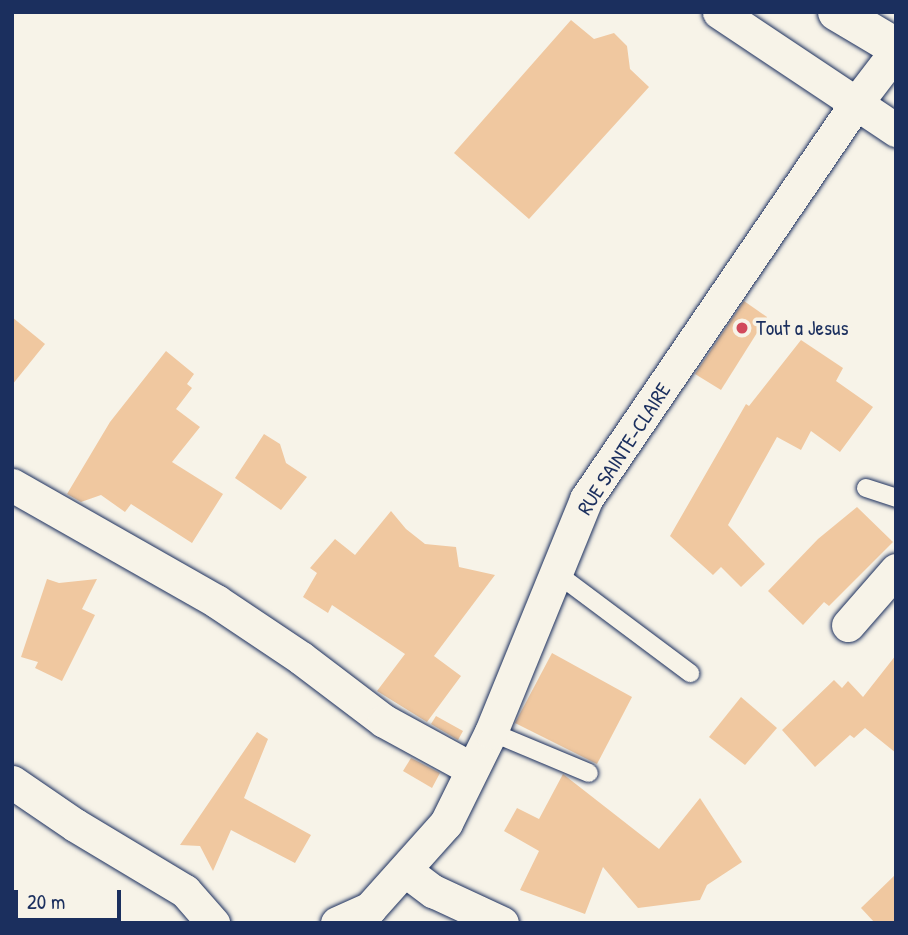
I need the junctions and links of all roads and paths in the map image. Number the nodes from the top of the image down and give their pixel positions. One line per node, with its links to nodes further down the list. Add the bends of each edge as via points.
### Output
1 (719, 12): 4 (street)
2 (837, 12): 3 (street)
3 (896, 49): 4 (street, RUE SAINTE-CLAIRE)
4 (857, 102): 5 (street); 10 (street, RUE SAINTE-CLAIRE, via 586,499)
5 (896, 130)
6 (12, 485): 14 (street, via 216,601 384,720)
7 (866, 488): 8 (lane)
8 (896, 498)
9 (896, 570): 11 (street)
10 (555, 572): 12 (lane); 13 (street, RUE SAINTE-CLAIRE)
11 (848, 625)
12 (690, 673)
13 (491, 732): 14 (street, RUE SAINTE-CLAIRE); 15 (lane)
14 (472, 769): 17 (street, RUE SAINTE-CLAIRE, via 446,823)
15 (590, 773)
16 (12, 782): 18 (street, via 185,891)
17 (406, 871): 19 (street, RUE SAINTE-CLAIRE, via 370,908); 20 (street, via 433,891)
18 (213, 923)
19 (337, 923)
20 (502, 923)

